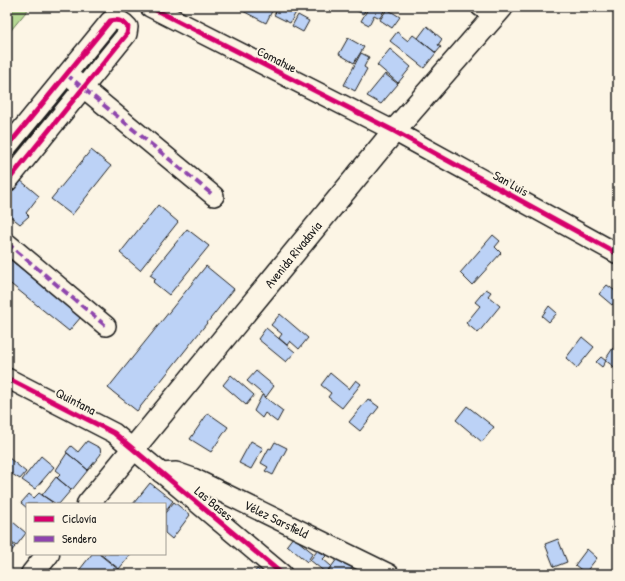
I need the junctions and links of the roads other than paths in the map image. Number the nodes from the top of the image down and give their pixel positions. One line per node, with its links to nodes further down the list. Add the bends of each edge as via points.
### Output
1 (150, 7): 5 (street, Comahue)
2 (493, 9): 5 (main road, Avenida Rivadavia)
3 (66, 74): 4 (street); 4 (street, via 110,21 123,21 128,27 127,34); 6 (street)
4 (83, 88): 7 (street); 8 (street)
5 (394, 131): 10 (street, San Luis); 13 (main road, Avenida Rivadavia)
6 (7, 147)
7 (7, 182)
8 (214, 196)
9 (7, 243): 11 (street)
10 (618, 254)
11 (106, 326)
12 (7, 378): 13 (street, Quintana, via 114,433)
13 (132, 449): 14 (street, Las Bases); 15 (main road, Avenida Rivadavia)
14 (161, 473): 18 (street, Las Bases); 19 (street, Vélez Sarsfield, via 176,472 193,478)
15 (89, 503)
16 (47, 555): 17 (main road)
17 (32, 574)
18 (282, 574)
19 (387, 574)

